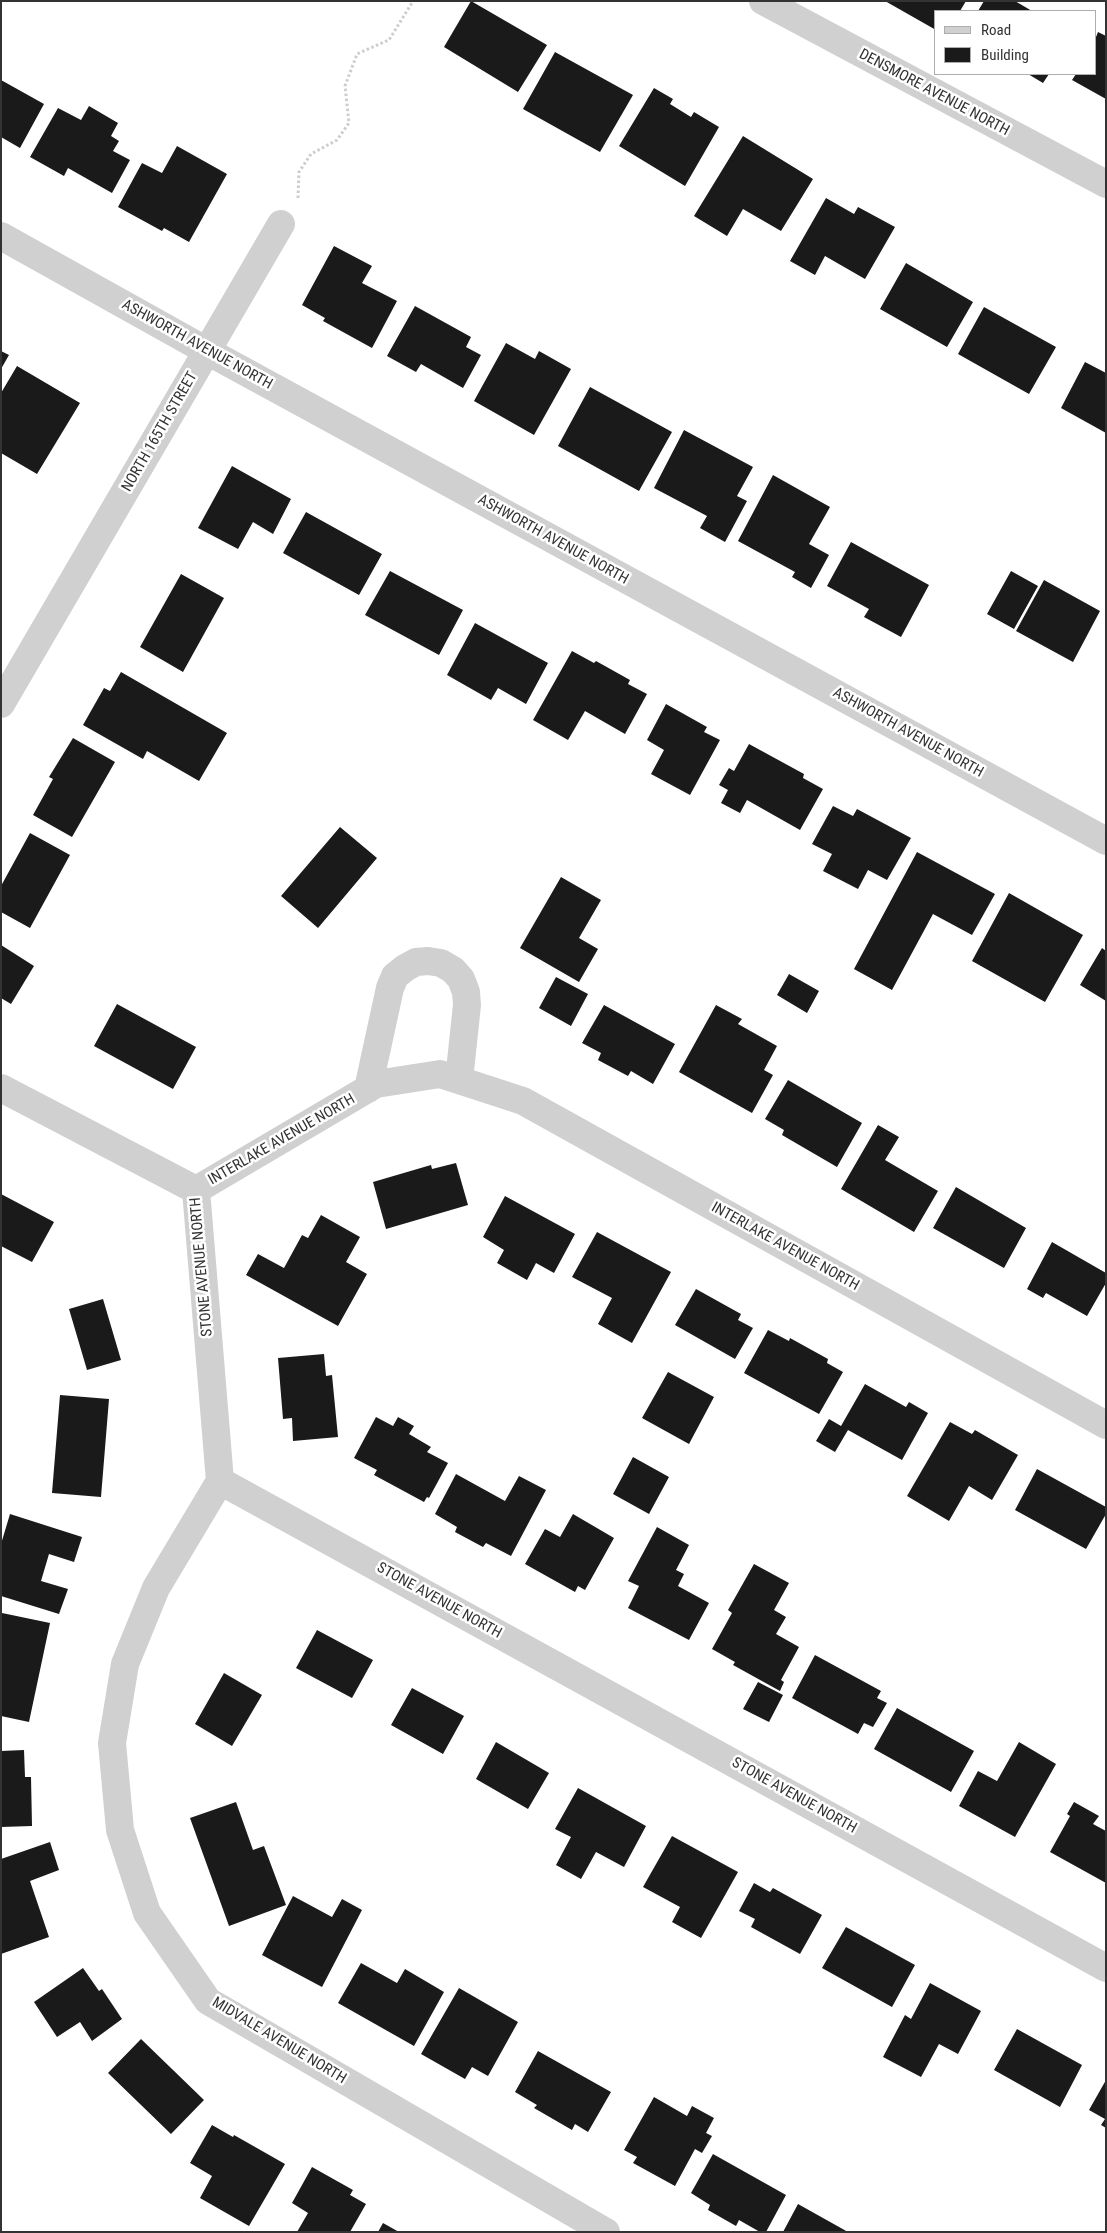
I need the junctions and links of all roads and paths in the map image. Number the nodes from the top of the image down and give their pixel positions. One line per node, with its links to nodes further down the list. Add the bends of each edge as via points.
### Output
1 (414, 1): 4 (path, via 389,40 357,54 345,86 349,123 337,140 311,154 299,172 298,210)
2 (763, 1): 3 (street, DENSMORE AVENUE NORTH)
3 (1106, 184)
4 (281, 224): 6 (street, NORTH 165TH STREET)
5 (1, 236): 6 (street, ASHWORTH AVENUE NORTH)
6 (207, 351): 7 (street, NORTH 165TH STREET); 8 (street, ASHWORTH AVENUE NORTH)
7 (1, 704)
8 (1106, 841)
9 (459, 1080): 11 (street, INTERLAKE AVENUE NORTH, via 440,1074 376,1084); 11 (street, INTERLAKE AVENUE NORTH, via 466,992 453,970 428,960 416,962 395,976); 13 (street, INTERLAKE AVENUE NORTH, via 523,1101)
10 (1, 1088): 12 (street, STONE AVENUE NORTH)
11 (368, 1089): 12 (street, INTERLAKE AVENUE NORTH)
12 (196, 1190): 14 (street, STONE AVENUE NORTH)
13 (1106, 1425)
14 (220, 1481): 15 (street, STONE AVENUE NORTH); 16 (street, MIDVALE AVENUE NORTH, via 156,1588 125,1664 112,1743 120,1830 147,1913 208,2001)
15 (1106, 1968)
16 (606, 2232)

